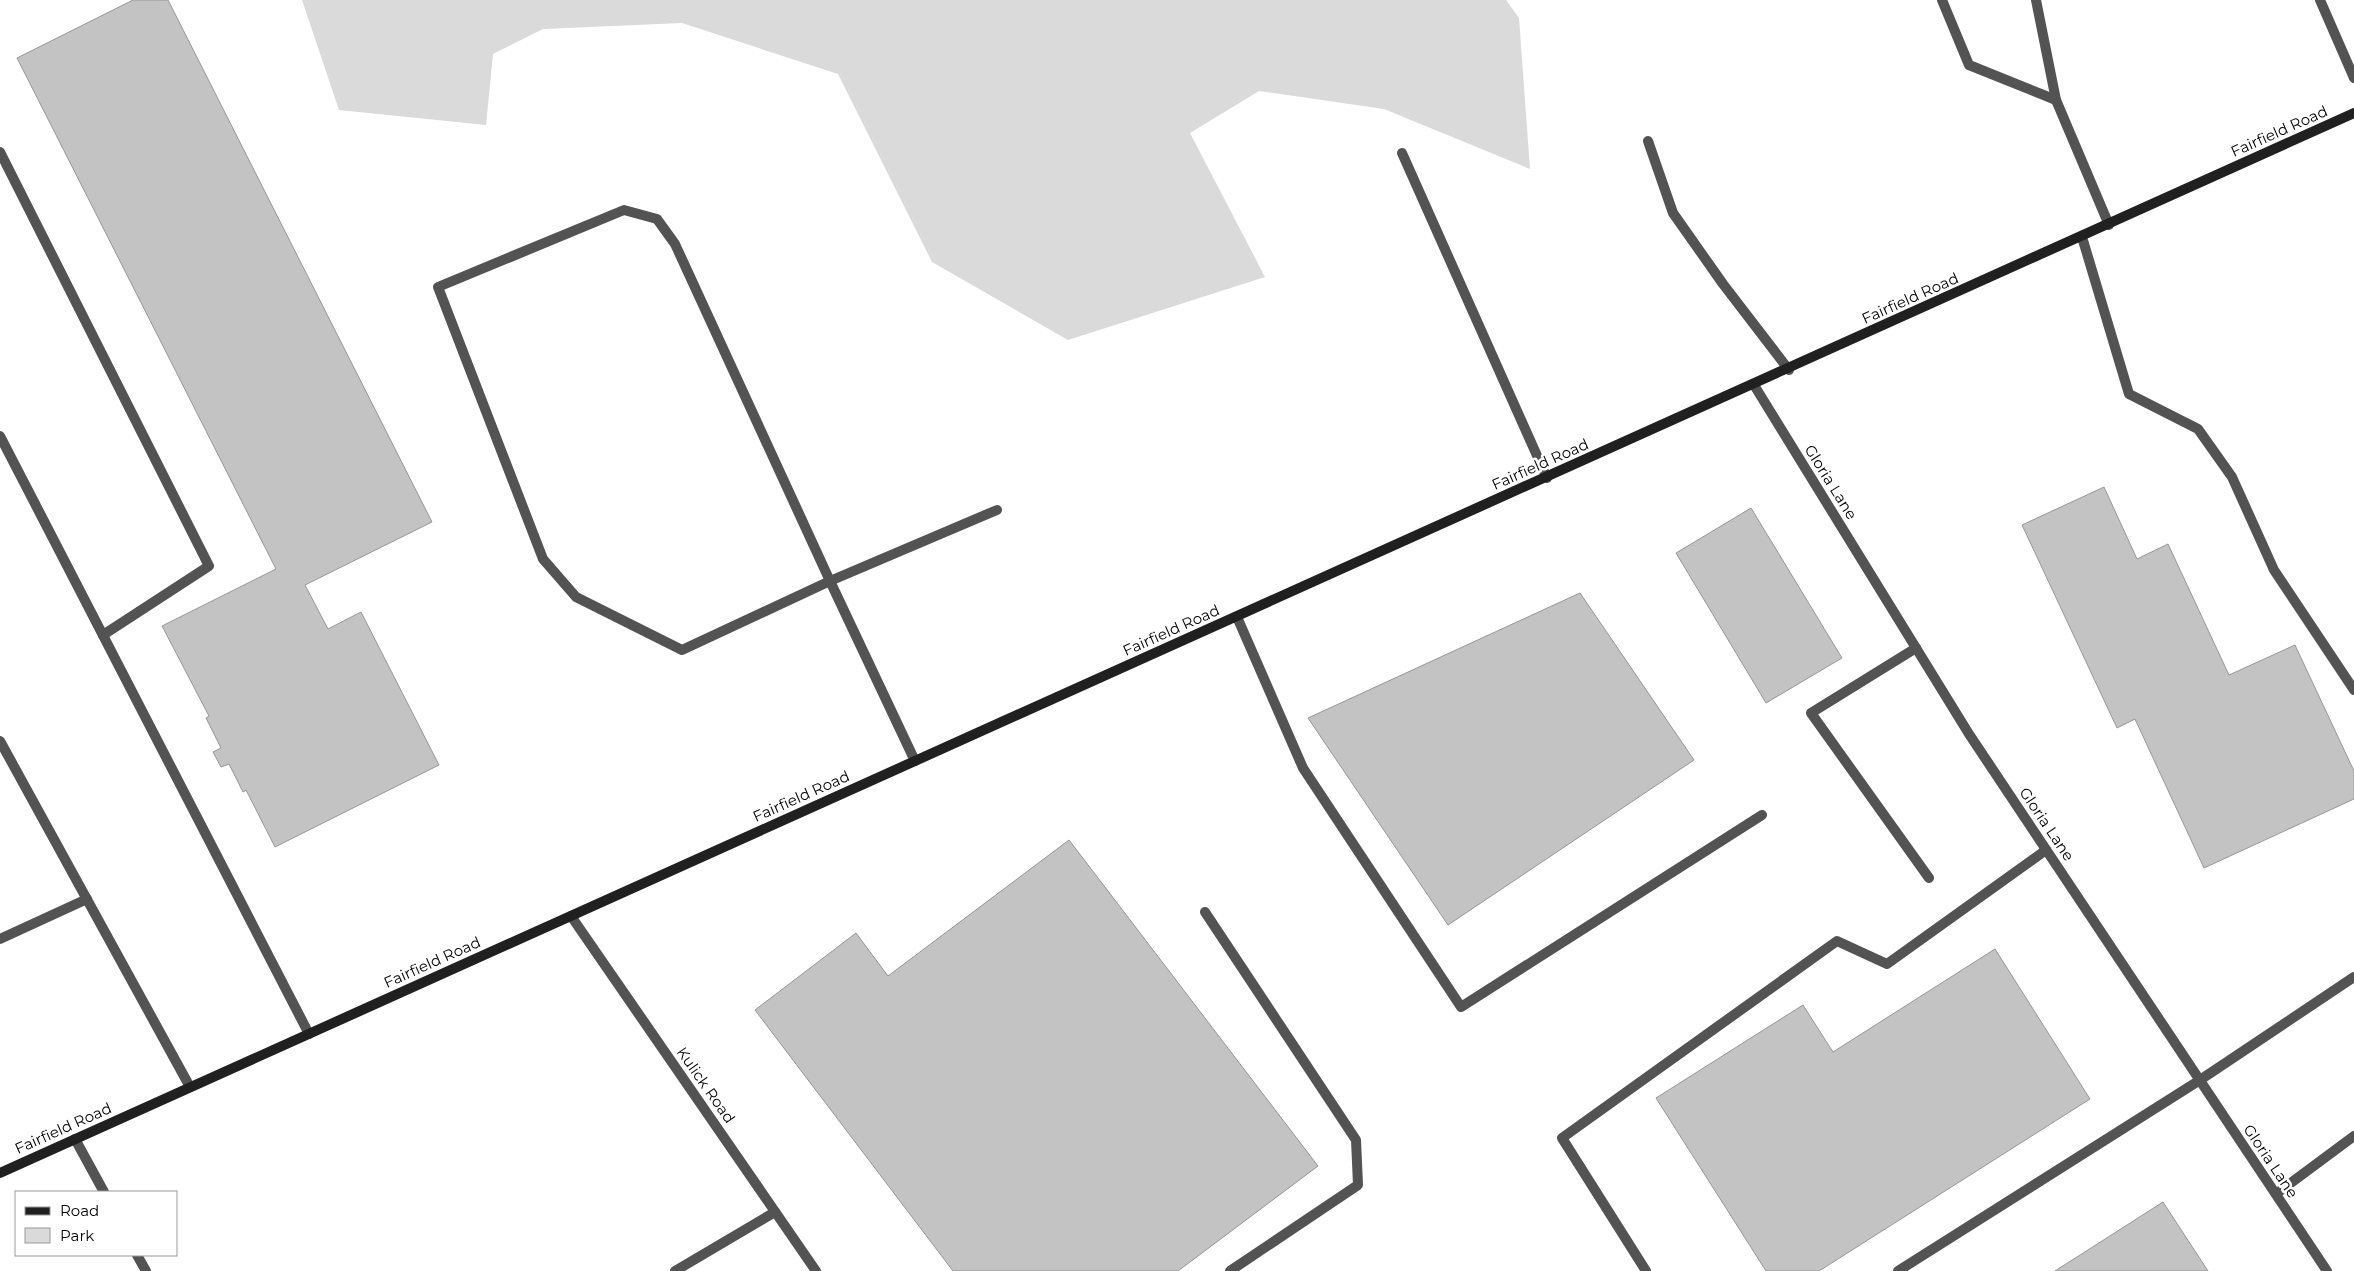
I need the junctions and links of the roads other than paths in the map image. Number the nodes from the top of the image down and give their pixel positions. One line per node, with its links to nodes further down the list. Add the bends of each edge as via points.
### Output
1 (1942, 0): 5 (street, via 1969,65)
2 (2036, 0): 5 (street)
3 (2320, 0): 4 (street)
4 (2354, 78)
5 (2056, 100): 10 (street)
6 (2354, 114): 10 (street, Fairfield Road)
7 (1648, 141): 12 (street, via 1673,213)
8 (0, 152): 19 (street, via 209,566)
9 (1402, 153): 15 (street)
10 (2109, 226): 11 (street, Fairfield Road)
11 (2082, 237): 12 (street, Fairfield Road); 21 (street, via 2129,394 2198,429 2232,477 2274,570)
12 (1789, 370): 13 (street, Fairfield Road)
13 (1754, 385): 15 (street, Fairfield Road); 20 (street, Gloria Lane)
14 (0, 436): 19 (street)
15 (1547, 478): 18 (street, Fairfield Road)
16 (997, 510): 17 (street)
17 (830, 582): 17 (street, via 682,650 576,597 543,559 438,287 624,210 657,219 675,244); 23 (street)
18 (1237, 617): 23 (street, Fairfield Road); 24 (street, via 1303,768 1461,1007)
19 (104, 636): 32 (street)
20 (1916, 648): 25 (street, Gloria Lane); 26 (street, via 1811,713)
21 (2354, 690)
22 (0, 741): 27 (street)
23 (915, 761): 29 (street, Fairfield Road)
24 (1762, 815)
25 (2046, 850): 33 (street, Gloria Lane); 46 (street, via 1887,964 1836,941 1562,1138)
26 (1930, 878)
27 (87, 899): 30 (street); 34 (street)
28 (1205, 912): 45 (street, via 1356,1140 1358,1185)
29 (571, 916): 32 (street, Fairfield Road); 40 (street, Kulick Road)
30 (0, 939)
31 (2354, 977): 33 (street)
32 (309, 1034): 34 (street, Fairfield Road)
33 (2200, 1080): 39 (street, Gloria Lane); 47 (street)
34 (190, 1087): 36 (street, Fairfield Road)
35 (2354, 1136): 39 (street)
36 (75, 1140): 37 (street, Fairfield Road); 38 (street)
37 (0, 1173)
38 (103, 1191)
39 (2276, 1194): 48 (street, Gloria Lane)
40 (775, 1212): 43 (street); 44 (street, Kulick Road)
41 (138, 1256): 42 (street)
42 (146, 1271)
43 (675, 1271)
44 (816, 1271)
45 (1230, 1271)
46 (1646, 1271)
47 (1898, 1271)
48 (2327, 1271)

